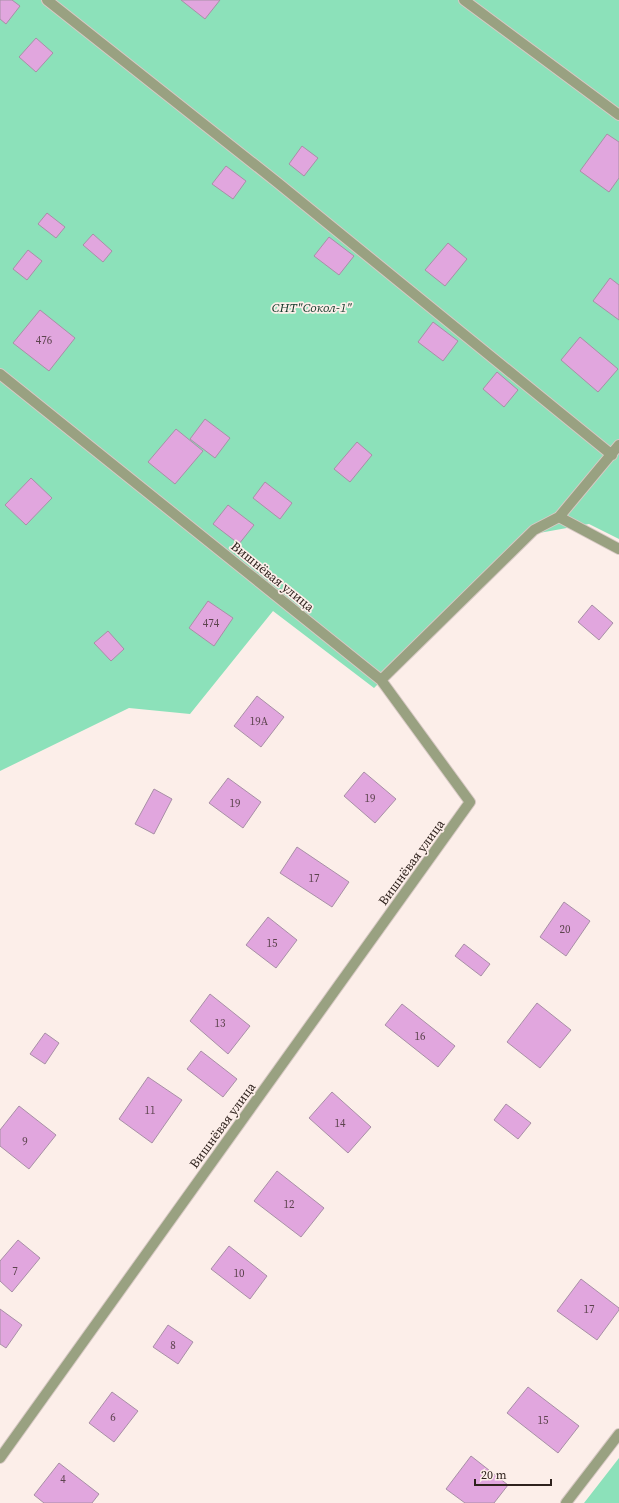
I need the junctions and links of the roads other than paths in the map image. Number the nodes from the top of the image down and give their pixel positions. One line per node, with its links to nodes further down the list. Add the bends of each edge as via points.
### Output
1 (47, 0): 6 (street, via 278,183)
2 (464, 0): 3 (street)
3 (619, 115)
4 (0, 374): 9 (street, Вишнёвая улица)
5 (619, 445): 6 (street)
6 (612, 455): 7 (street)
7 (559, 517): 8 (street); 9 (street, via 534,530)
8 (619, 549)
9 (381, 680): 11 (street, Вишнёвая улица, via 470,802)
10 (619, 1434): 12 (street)
11 (0, 1458)
12 (566, 1503)

